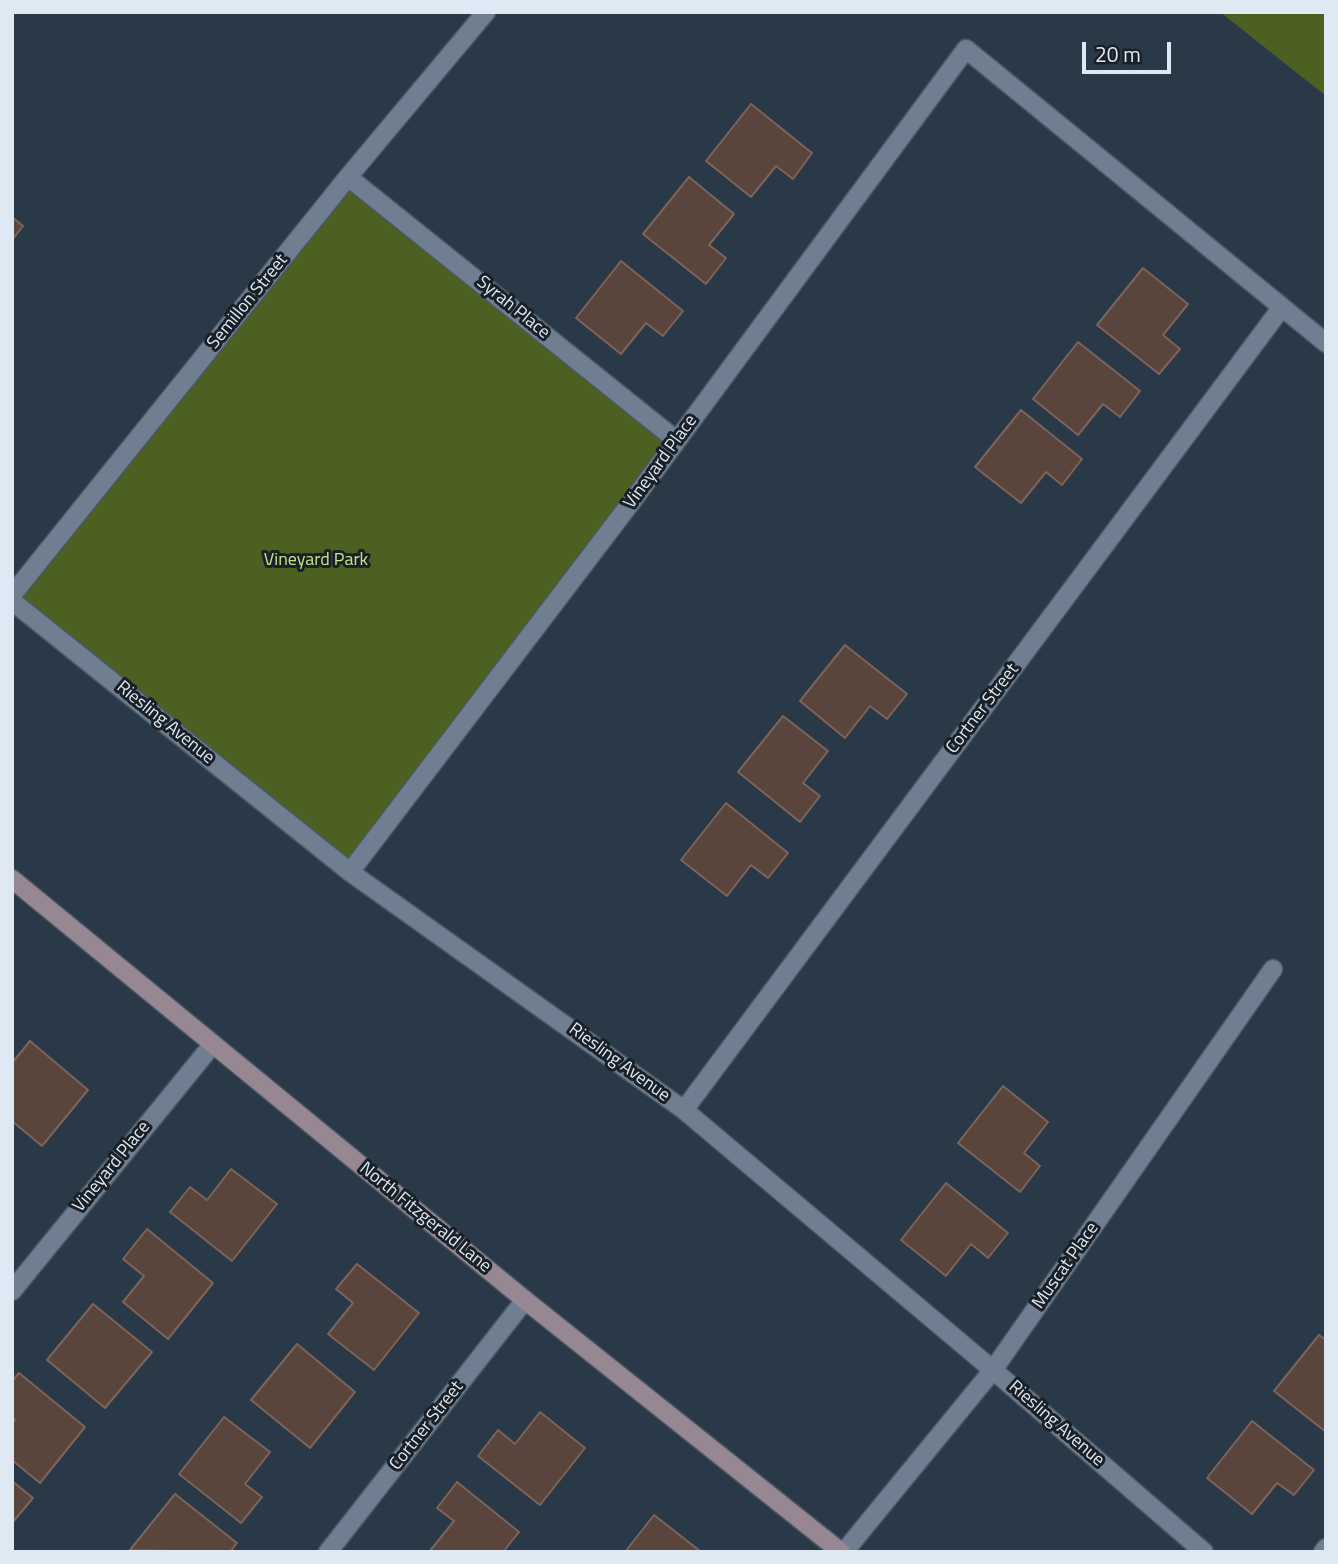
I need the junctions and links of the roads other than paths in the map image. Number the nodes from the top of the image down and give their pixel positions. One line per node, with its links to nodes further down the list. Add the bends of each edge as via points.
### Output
1 (486, 12): 2 (street, Semillon Street)
2 (348, 177): 5 (street, Syrah Place); 6 (street, Semillon Street)
3 (1282, 307): 4 (street); 5 (street, Vineyard Place, via 966,49); 12 (street, Cortner Street)
4 (1326, 343)
5 (676, 440): 8 (street, Vineyard Place)
6 (12, 595)
7 (12, 601): 8 (street, Riesling Avenue)
8 (350, 872): 12 (street, Riesling Avenue)
9 (12, 880): 11 (street, North Fitzgerald Lane)
10 (1273, 969): 16 (street, Muscat Place)
11 (213, 1044): 13 (street, Vineyard Place); 15 (street, North Fitzgerald Lane)
12 (684, 1110): 16 (street, Riesling Avenue)
13 (19, 1268): 14 (street, Vineyard Place)
14 (12, 1291)
15 (526, 1300): 17 (street, Cortner Street); 18 (street, North Fitzgerald Lane)
16 (993, 1370): 18 (street, Muscat Place); 19 (street, Riesling Avenue)
17 (328, 1552)
18 (843, 1552)
19 (1204, 1552)

